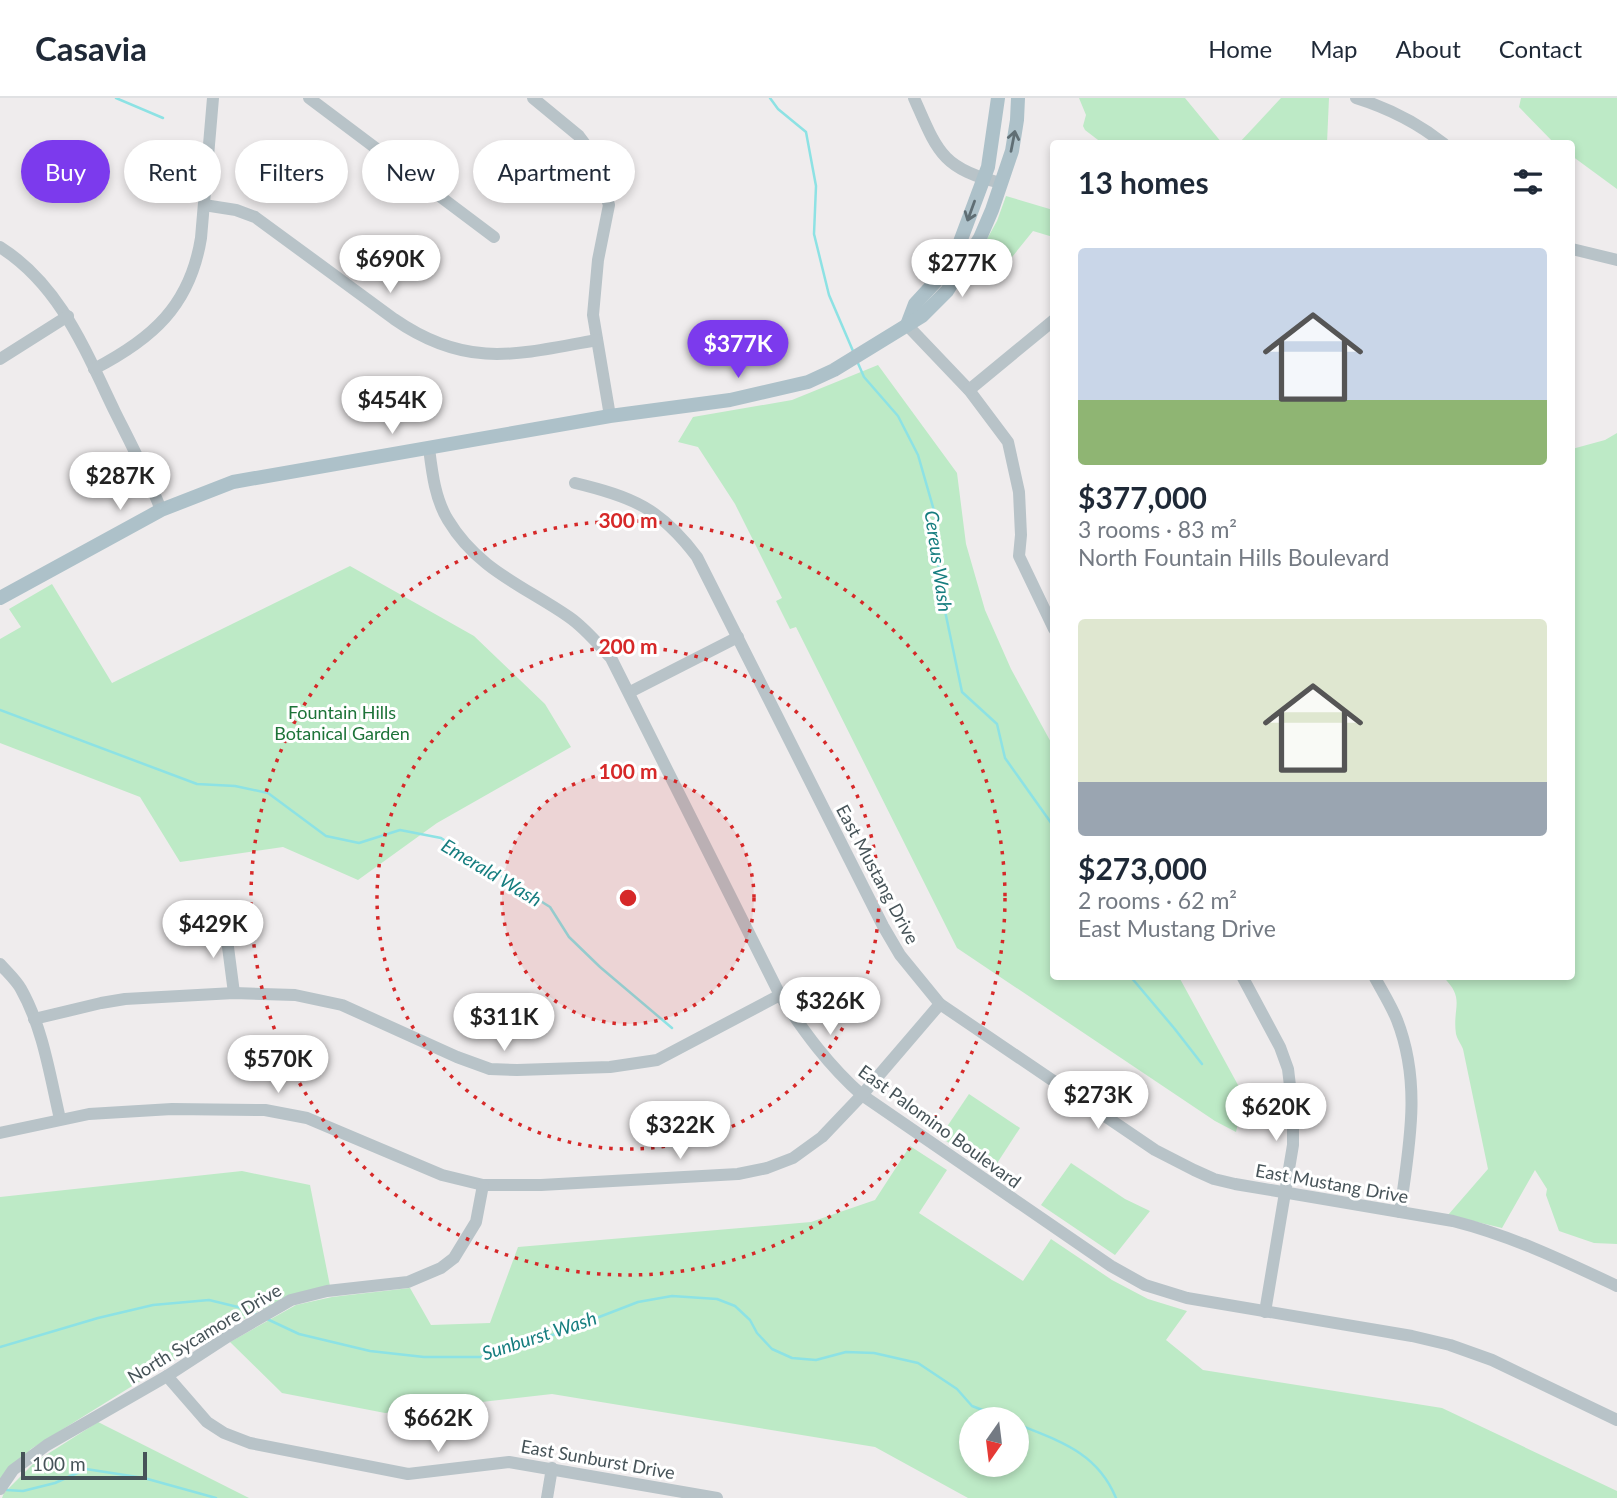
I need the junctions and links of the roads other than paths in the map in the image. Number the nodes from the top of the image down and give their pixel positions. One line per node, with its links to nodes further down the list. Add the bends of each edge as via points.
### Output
1 (213, 98): 11 (street)
2 (309, 98): 12 (street)
3 (533, 98): 19 (street, via 579,136 591,152 609,205 593,314)
4 (914, 98): 9 (street, via 942,156)
5 (998, 98): 9 (main road)
6 (1018, 98): 10 (main road, one-way to 6, via 1012,151)
7 (1356, 98): 8 (street, via 1399,114)
8 (1439, 140)
9 (984, 179): 10 (street); 18 (main road, one-way to 18, via 960,242 937,280 915,304)
10 (1001, 183): 18 (main road, via 980,238 947,291)
11 (204, 205): 19 (street, via 255,217 411,331 442,346 498,355); 21 (street, via 197,259 176,305 141,342)
12 (494, 237)
13 (0, 247): 16 (street, via 29,269)
14 (1575, 250): 15 (street)
15 (1617, 260)
16 (68, 316): 20 (street); 21 (street)
17 (1050, 323): 22 (street)
18 (907, 325): 22 (street); 23 (main road, via 808,382 730,400)
19 (597, 340): 23 (street)
20 (0, 359)
21 (94, 369): 26 (street)
22 (969, 390): 28 (street, via 1008,442 1019,492 1019,556)
23 (610, 416): 24 (main road)
24 (429, 447): 26 (main road, via 233,482); 30 (street, East Palomino Boulevard, via 440,503 463,541 489,568 589,634 611,658)
25 (575, 483): 29 (street, East Mustang Drive, via 628,498 667,522 697,556)
26 (161, 510): 27 (main road)
27 (0, 598)
28 (1050, 621)
29 (738, 637): 30 (street); 37 (street, East Mustang Drive, via 883,926)
30 (630, 692): 36 (street, East Palomino Boulevard)
31 (225, 924): 35 (street)
32 (0, 964): 38 (street, via 20,988)
33 (1244, 980): 43 (street, via 1288,1069 1293,1144)
34 (1376, 980): 44 (street, via 1396,1017 1412,1076 1412,1128)
35 (234, 993): 36 (street, via 295,995 342,1005 457,1057 490,1069 517,1070 610,1067 657,1060); 38 (street, via 113,1001)
36 (780, 995): 39 (street, East Palomino Boulevard, via 805,1033)
37 (940, 1004): 39 (street); 43 (street, East Mustang Drive, via 1175,1161 1214,1179)
38 (34, 1019): 40 (street)
39 (862, 1095): 42 (street, via 822,1137 793,1158 767,1168 738,1174); 46 (street, East Palomino Boulevard, via 1145,1285)
40 (60, 1119): 41 (street); 42 (street, via 172,1109 273,1111 307,1118 442,1175)
41 (0, 1133)
42 (483, 1185): 47 (street, North Sycamore Drive, via 477,1222 454,1258 440,1268 408,1282 291,1300)
43 (1285, 1194): 44 (street, East Mustang Drive); 46 (street)
44 (1400, 1212): 45 (street, East Mustang Drive, via 1508,1236)
45 (1617, 1286)
46 (1265, 1312): 48 (street, East Palomino Boulevard, via 1450,1345 1492,1360)
47 (167, 1376): 49 (street, East Sunburst Drive, via 207,1422 250,1443 408,1474 509,1462); 50 (street, North Sycamore Drive, via 47,1445 13,1471)
48 (1617, 1420)
49 (552, 1468): 51 (street); 52 (street, East Sunburst Drive)
50 (0, 1489)
51 (547, 1498)
52 (717, 1498)

